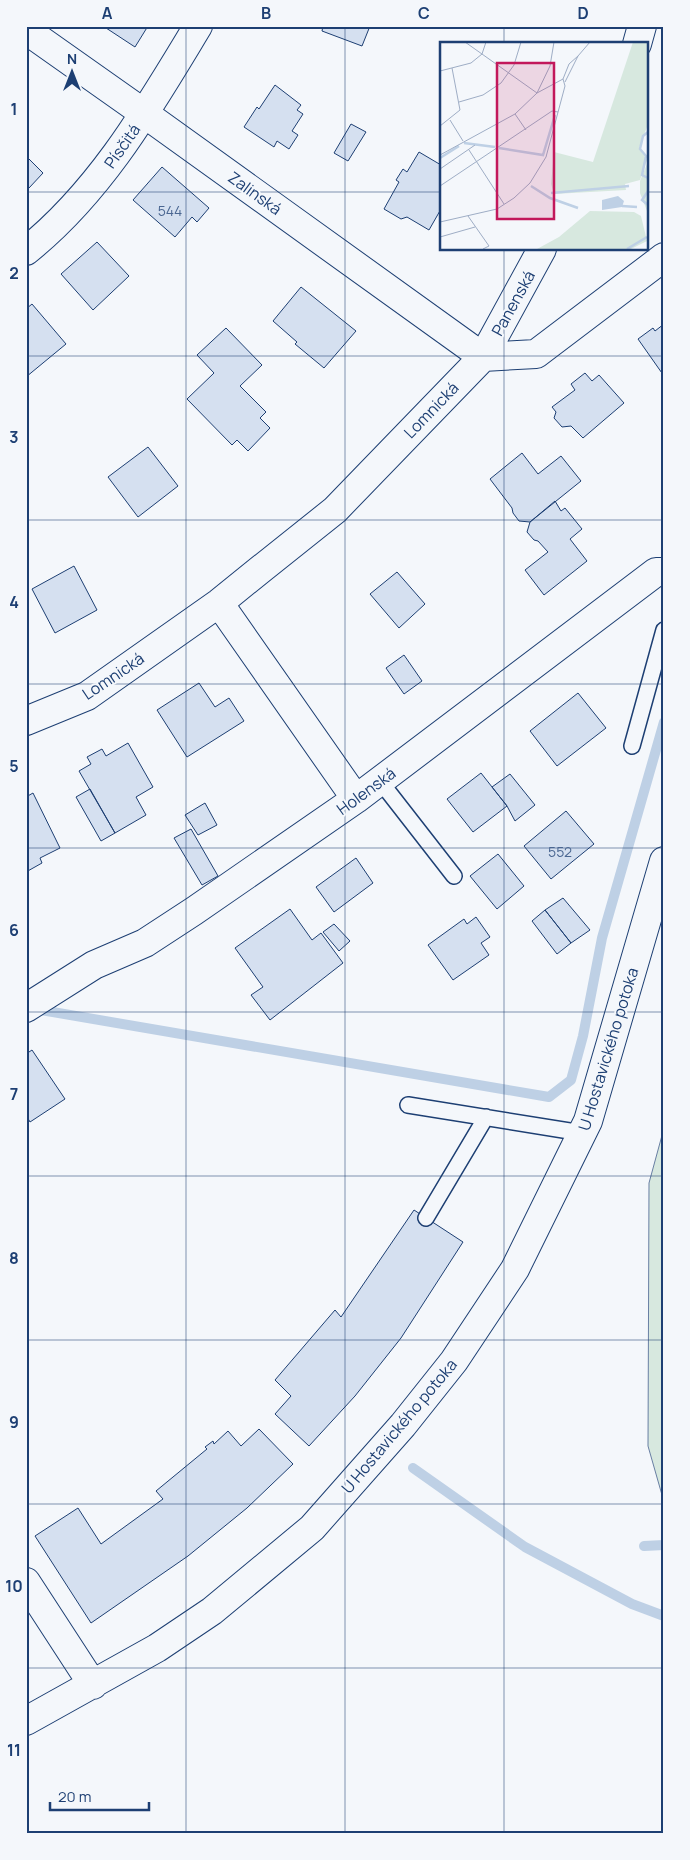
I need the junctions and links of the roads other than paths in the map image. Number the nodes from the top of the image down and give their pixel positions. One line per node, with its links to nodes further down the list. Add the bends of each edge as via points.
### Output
1 (198, 26): 5 (street, Písčitá)
2 (642, 26): 4 (street)
3 (26, 30): 5 (street, Zalinská)
4 (638, 42)
5 (145, 114): 7 (street, Písčitá, via 102,175 48,233); 9 (street, Zalinská)
6 (541, 250): 9 (street, Panenská)
7 (26, 251)
8 (664, 257): 9 (street, via 536,354)
9 (483, 356): 11 (street, Lomnická, via 335,510)
10 (661, 576): 15 (street, Holenská)
11 (219, 603): 13 (street, Lomnická, via 87,696); 16 (street)
12 (664, 630): 14 (lane)
13 (26, 721)
14 (632, 746)
15 (380, 781): 16 (street, Holenská); 18 (lane)
16 (356, 799): 19 (street, Holenská, via 145,943 94,966)
17 (664, 861): 22 (street, U Hostavického potoka)
18 (454, 876)
19 (26, 1008)
20 (408, 1105): 21 (lane)
21 (486, 1117): 22 (lane); 23 (lane)
22 (582, 1133): 25 (street, U Hostavického potoka, via 515,1269 454,1361 391,1439 312,1528 227,1598 158,1648)
23 (426, 1218)
24 (26, 1582): 25 (street)
25 (93, 1685): 26 (street, U Hostavického potoka)
26 (26, 1721)

